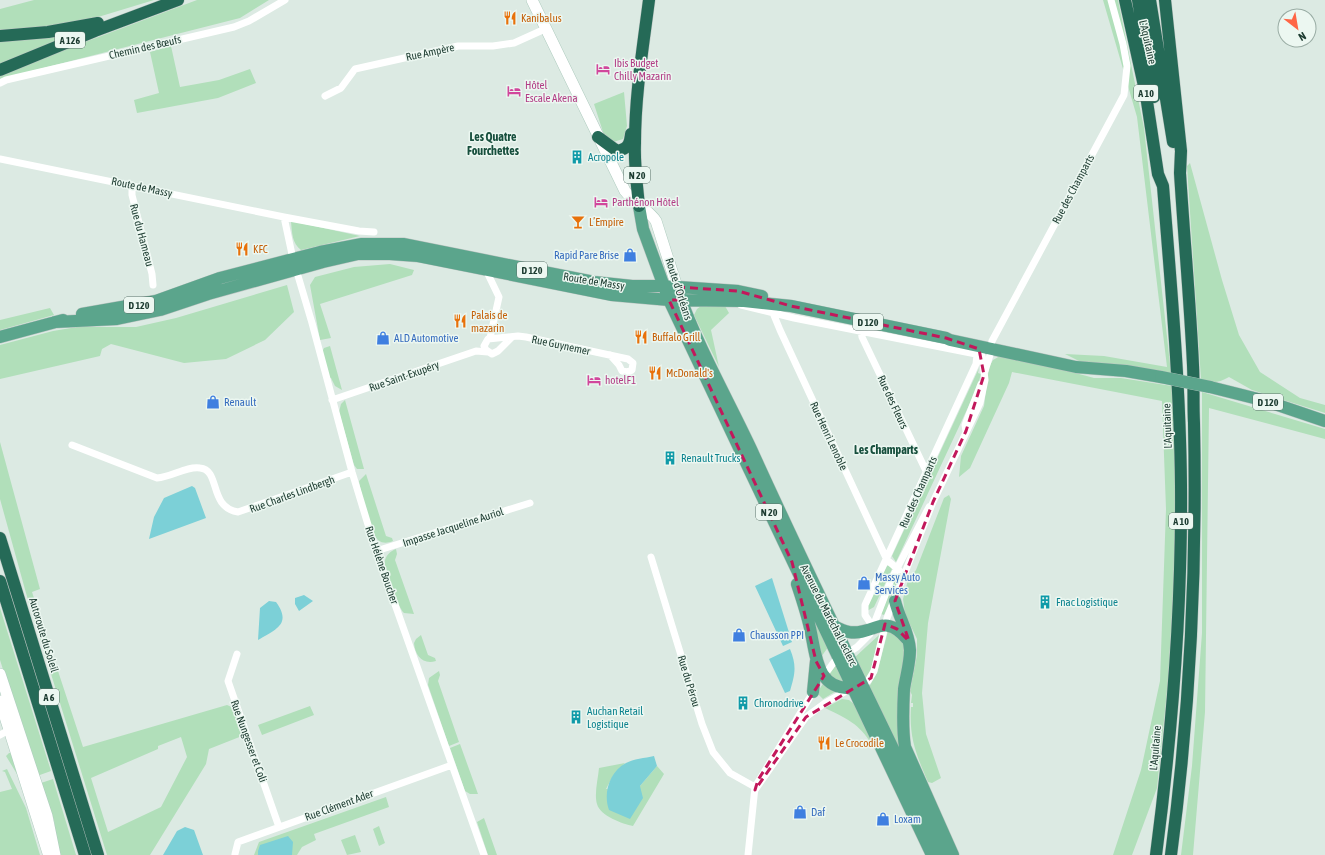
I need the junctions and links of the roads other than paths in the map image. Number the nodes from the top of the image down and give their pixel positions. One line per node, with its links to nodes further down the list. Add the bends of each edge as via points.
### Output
1 (168, 0): 12 (highway, A 126, via 85,26)
2 (178, 0): 13 (highway, A 126)
3 (285, 0): 14 (street, Chemin des Bœufs, via 234,27)
4 (532, 0): 11 (main road, Route d'Orléans)
5 (649, 0): 16 (highway)
6 (1111, 0): 41 (street, Rue des Champarts, via 1127,66 1124,95)
7 (1125, 0): 21 (highway, L'Aquitaine / A 10, via 1146,94 1158,174)
8 (1138, 0): 21 (highway, via 1162,152)
9 (1150, 0): 19 (highway, via 1174,151)
10 (1165, 0): 19 (highway, L'Aquitaine / A 10, via 1180,136)
11 (545, 29): 15 (street, Rue Ampère, via 514,43 458,46 354,69 341,88); 17 (main road, Route d'Orléans)
12 (0, 36)
13 (0, 70)
14 (0, 83)
15 (325, 96)
16 (635, 126): 17 (highway, via 631,132 630,143 622,150 612,149); 22 (highway, N 20)
17 (598, 137): 22 (main road, Route d'Orléans, via 624,191)
18 (0, 159): 20 (street, Route de Massy)
19 (1180, 173): 91 (highway, L'Aquitaine / A 10, via 1194,366 1194,543 1190,662)
20 (132, 185): 23 (street, Route de Massy); 27 (street, Rue du Hameau, via 132,195)
21 (1163, 186): 90 (highway, L'Aquitaine / A 10, via 1178,368 1181,486 1172,712)
22 (639, 206): 28 (main road, N 20, via 640,220); 29 (main road, Route d'Orléans / N 20, via 656,221)
23 (284, 217): 24 (street, Route de Massy); 25 (street)
24 (374, 232)
25 (294, 264): 26 (main road, Route de Massy / D 120, via 358,254 390,254 418,256); 28 (main road, Route de Massy / D 120, via 347,246 403,244 594,282); 36 (main road, Route de Massy / D 120, via 220,278 156,301 83,314); 48 (street, Rue Hélène Boucher)
26 (486, 270): 30 (main road, Route de Massy / D 120, via 612,295); 38 (street, via 499,297)
27 (153, 285)
28 (663, 286): 29 (main road, Route de Massy / D 120); 30 (main road, Route d'Orléans / N 20)
29 (677, 287): 31 (main road, Route d'Orléans / N 20); 33 (main road, Route de Massy / D 120, via 738,291 765,297)
30 (669, 300): 31 (main road, Route de Massy / D 120); 47 (main road, Route d'Orléans / N 20)
31 (682, 300): 32 (main road, Route de Massy / D 120); 47 (main road, Route d'Orléans / N 20)
32 (733, 301): 33 (main road, Route de Massy / D 120); 34 (street, Route de Massy)
33 (793, 312): 34 (street, Route de Massy); 35 (street); 41 (main road, D 120, via 951,337)
34 (773, 313): 58 (street, Rue Henri Lenoble)
35 (861, 330): 41 (street); 52 (street, Rue des Fleurs)
36 (0, 336)
37 (512, 337): 38 (street, Rue Guynemer); 39 (street); 43 (street, Rue Guynemer, via 526,337)
38 (490, 340): 39 (street, via 500,343); 40 (street, Rue Saint-Exupéry); 42 (street, via 485,348)
39 (500, 347): 42 (street, via 496,353)
40 (476, 351): 42 (street, Rue Saint-Exupéry); 48 (street, Rue Saint-Exupéry)
41 (984, 351): 45 (main road, via 1006,352); 45 (main road, D 120, via 1041,357); 52 (street, Rue des Champarts); 53 (street, Rue des Champarts, via 985,380 980,403)
42 (488, 352)
43 (610, 355): 44 (street, Rue Guynemer); 46 (street)
44 (626, 358): 46 (street); 46 (street, via 633,363 630,371 622,371)
45 (1047, 361): 49 (main road, D 120, bridge, via 1087,369 1161,376 1266,401)
46 (619, 365)
47 (711, 376): 59 (main road, Avenue du Maréchal Leclerc / N 20); 64 (main road, Avenue du Maréchal Leclerc / N 20)
48 (332, 400): 51 (street, Rue Hélène Boucher)
49 (1325, 421)
50 (72, 445): 51 (street, Rue Charles Lindbergh, via 157,478 194,468 207,470 225,508 238,512)
51 (352, 472): 56 (street, Rue Hélène Boucher)
52 (926, 473): 58 (street, Rue des Champarts)
53 (933, 502): 60 (street, Rue des Champarts, via 926,510); 61 (street, Rue des Champarts)
54 (530, 503): 56 (street, Impasse Jacqueline Auriol)
55 (0, 538): 84 (highway, Autoroute du Soleil / A 6)
56 (376, 551): 77 (street, Rue Hélène Boucher)
57 (651, 557): 78 (street, Rue du Pérou, via 713,752 730,773)
58 (887, 560): 60 (street); 65 (street, Rue des Champarts, via 864,608 866,618)
59 (792, 562): 68 (main road, Avenue du Maréchal Leclerc / N 20); 69 (main road)
60 (897, 568): 61 (street); 65 (street, Rue des Champarts, via 876,616)
61 (903, 578): 63 (street, Rue des Champarts)
62 (0, 581): 83 (highway, A 6)
63 (895, 601): 65 (street, Rue des Champarts); 66 (main road, via 899,617 907,629)
64 (834, 626): 65 (main road, via 850,632 861,632); 68 (main road, Avenue du Maréchal Leclerc / N 20)
65 (879, 626): 66 (main road, via 898,629); 68 (street, Rue des Champarts, via 864,641); 72 (street, Rue des Champarts, via 874,672)
66 (909, 641): 89 (main road, via 910,651 904,689 905,747)
67 (237, 654): 79 (street, Rue Nungesser et Coli, via 228,681)
68 (843, 655): 71 (street); 72 (main road, Avenue du Maréchal Leclerc / N 20)
69 (816, 661): 71 (main road); 73 (main road)
70 (0, 674): 75 (main road)
71 (824, 676): 72 (main road, via 839,687); 73 (street)
72 (858, 686): 78 (street, via 825,703 806,717); 87 (main road, Avenue du Maréchal Leclerc / N 20); 88 (main road, Avenue du Maréchal Leclerc / N 20)
73 (813, 692): 78 (street)
74 (0, 701): 76 (main road)
75 (13, 712): 76 (street); 82 (main road, via 47,816)
76 (5, 733): 81 (main road)
77 (452, 765): 79 (street, Rue Clément Ader); 85 (street, Rue Hélène Boucher)
78 (755, 789): 86 (street)
79 (279, 827): 80 (street, Rue Clément Ader, via 238,842)
80 (235, 854)
81 (49, 855)
82 (55, 855)
83 (85, 855)
84 (98, 855)
85 (484, 855)
86 (748, 855)
87 (932, 855)
88 (944, 855)
89 (952, 855)
90 (1156, 855)
91 (1171, 855)

